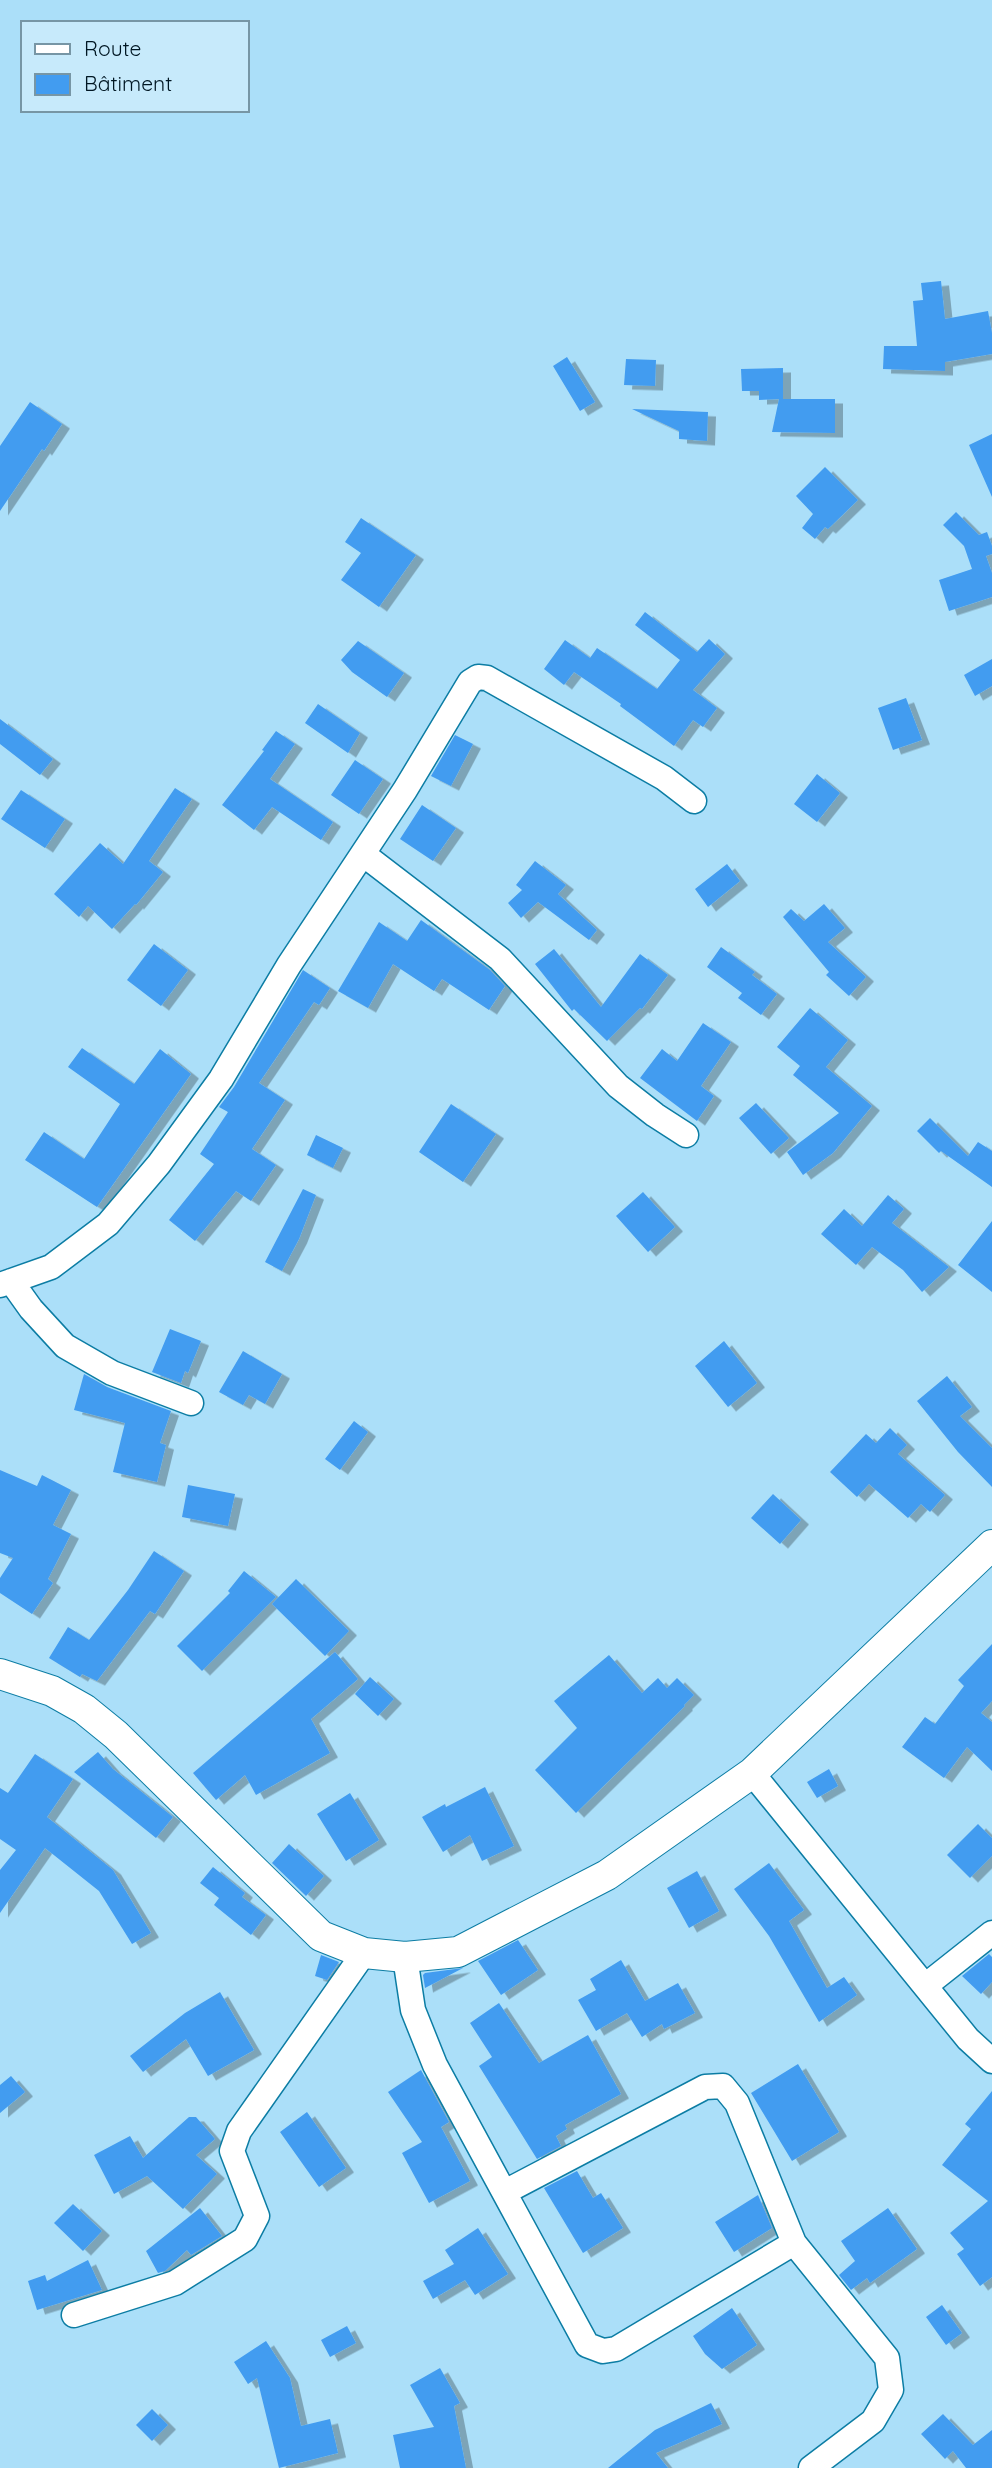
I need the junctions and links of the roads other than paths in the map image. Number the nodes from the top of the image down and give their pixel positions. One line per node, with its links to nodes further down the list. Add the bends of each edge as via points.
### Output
1 (694, 801): 2 (street, via 664,778 478,677 470,682)
2 (363, 854): 3 (street, via 500,959 618,1086); 4 (street, via 221,1079 159,1164 108,1224 51,1267)
3 (686, 1135)
4 (6, 1283): 5 (street, via 65,1346 112,1373)
5 (191, 1403)
6 (992, 1545): 8 (street)
7 (0, 1674): 10 (street, via 84,1709 321,1936)
8 (752, 1773): 11 (street, via 607,1875 458,1952); 12 (street)
9 (992, 1933): 12 (street)
10 (364, 1953): 11 (street); 16 (street, via 239,2131 232,2151 257,2216 245,2239 175,2283)
11 (405, 1957): 14 (street, via 413,2010 435,2065)
12 (925, 1986): 13 (street)
13 (992, 2061)
14 (505, 2192): 15 (street, via 587,2345 603,2351 616,2349); 15 (street, via 705,2087 723,2086 737,2103)
15 (794, 2243): 17 (street, via 887,2358 891,2390 873,2421)
16 (74, 2315)
17 (811, 2468)

